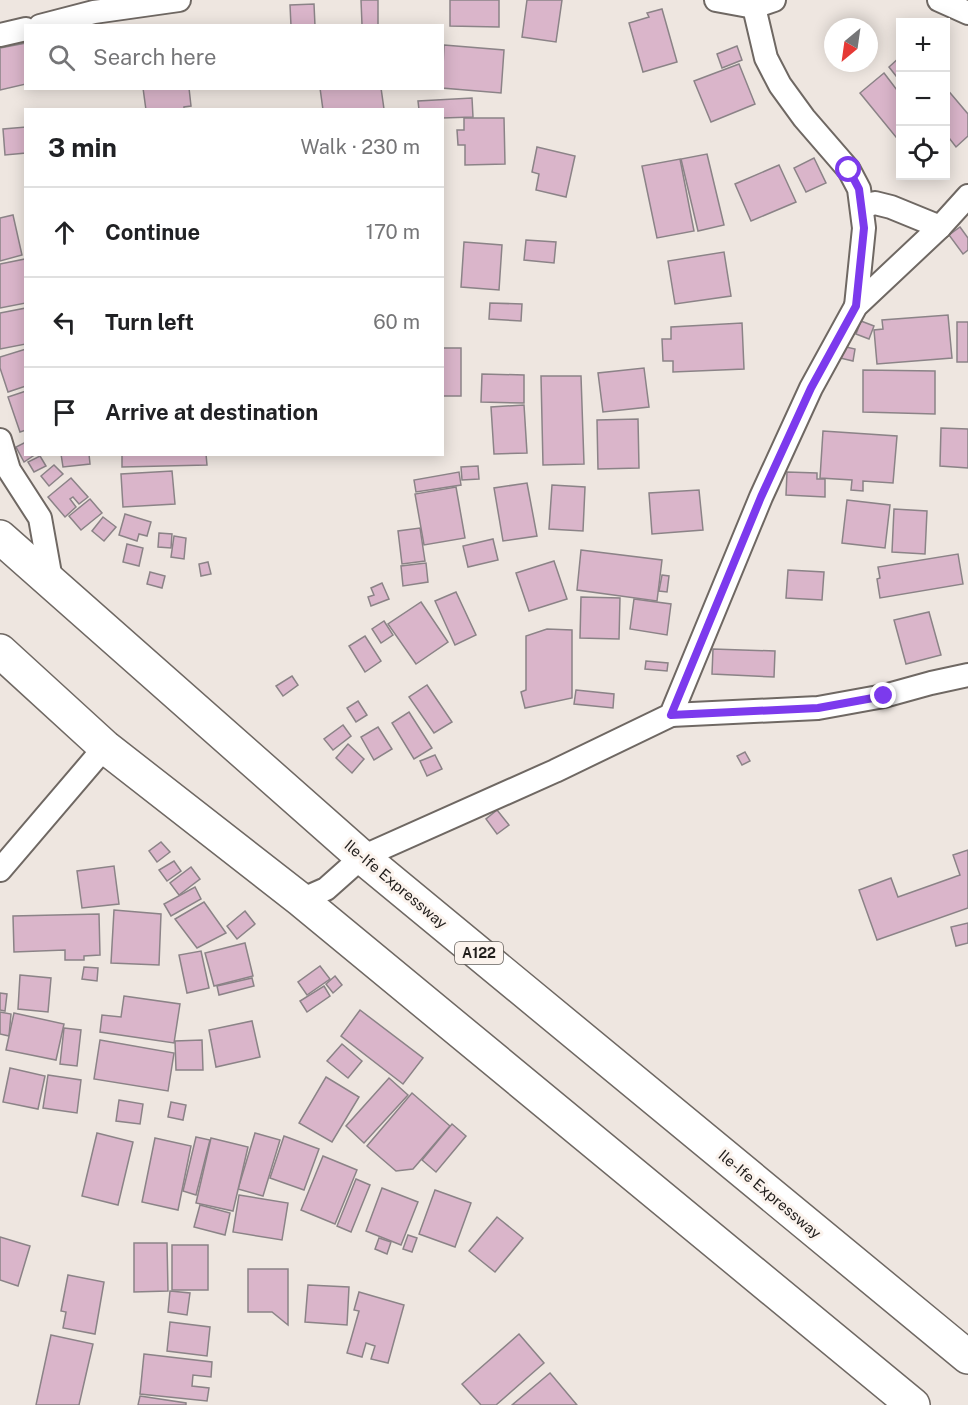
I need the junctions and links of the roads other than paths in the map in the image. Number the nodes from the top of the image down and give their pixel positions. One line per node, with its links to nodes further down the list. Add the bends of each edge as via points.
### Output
1 (179, 0): 6 (street, via 94,12)
2 (716, 0): 4 (street)
3 (939, 0): 5 (street)
4 (764, 3): 10 (street, via 766,58 804,118 849,170 859,189)
5 (968, 13)
6 (48, 24)
7 (24, 29): 8 (street)
8 (0, 35)
9 (968, 196): 11 (street)
10 (862, 207): 11 (street, via 875,203 891,207); 12 (street, via 864,228)
11 (940, 227): 12 (street)
12 (856, 306): 18 (street, via 811,388 766,486)
13 (0, 440): 15 (street, via 9,470 40,518)
14 (0, 537): 15 (highway, Ile-Ife Expressway / A122)
15 (52, 585): 20 (highway, Ile-Ife Expressway / A122)
16 (0, 651): 19 (highway)
17 (968, 675): 18 (street, via 818,708)
18 (671, 715): 20 (street)
19 (105, 747): 21 (street); 22 (highway)
20 (362, 857): 22 (street, via 326,889); 23 (highway, Ile-Ife Expressway / A122)
21 (0, 870)
22 (301, 900): 24 (highway)
23 (968, 1357)
24 (913, 1405)

